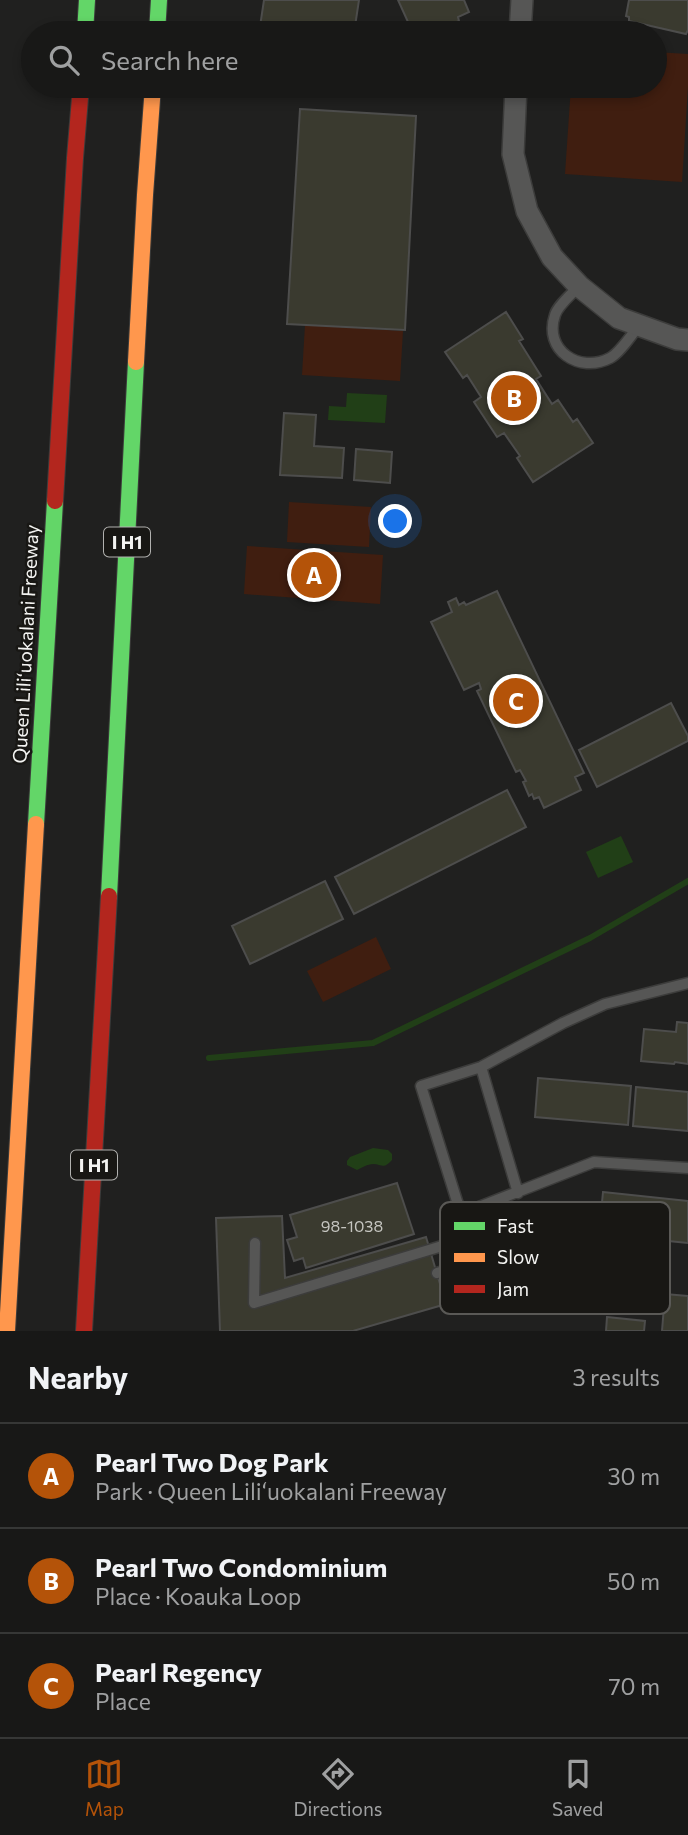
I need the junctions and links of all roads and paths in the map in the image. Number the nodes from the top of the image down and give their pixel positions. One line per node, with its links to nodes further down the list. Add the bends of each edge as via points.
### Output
1 (87, 0): 4 (highway)
2 (159, 0): 5 (highway)
3 (522, 0): 6 (street)
4 (86, 21)
5 (158, 21)
6 (521, 21)
7 (80, 98): 23 (highway, Queen Liliʻuokalani Freeway)
8 (152, 98): 24 (highway, I H1)
9 (515, 98): 10 (street, via 513,154 527,211 552,257)
10 (579, 286): 11 (street, via 619,317); 11 (lane, via 555,312 552,331 566,357 582,364 613,357)
11 (639, 326): 12 (street)
12 (688, 340)
13 (688, 983): 14 (lane, via 605,1004)
14 (481, 1067): 16 (lane); 17 (lane, via 421,1086)
15 (688, 1168): 16 (lane, via 594,1162)
16 (518, 1193): 18 (lane)
17 (457, 1202)
18 (494, 1202)
19 (256, 1243): 20 (lane, via 254,1303)
20 (440, 1246)
21 (440, 1272): 22 (lane)
22 (437, 1273)
23 (7, 1331)
24 (84, 1331)

